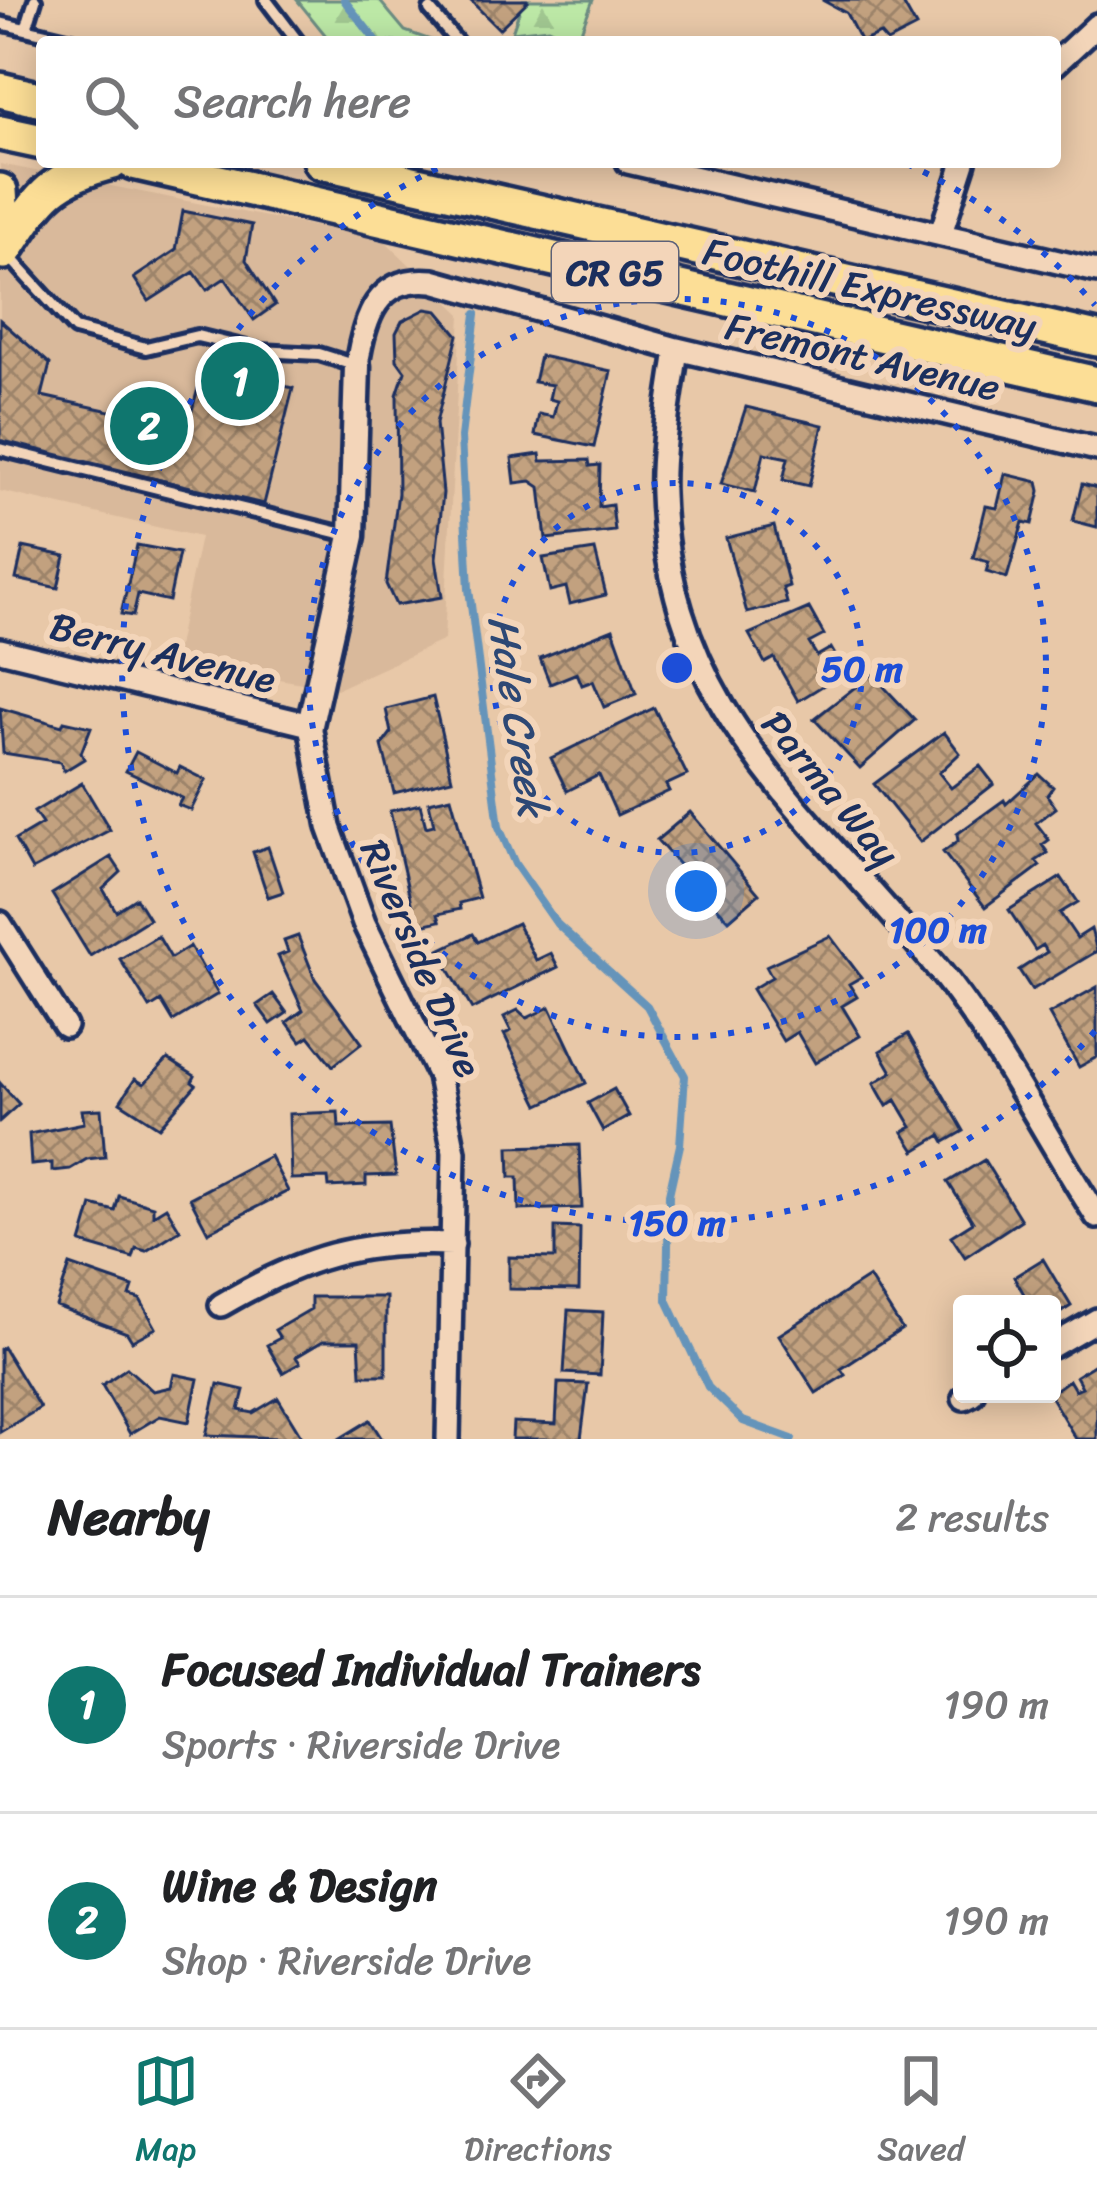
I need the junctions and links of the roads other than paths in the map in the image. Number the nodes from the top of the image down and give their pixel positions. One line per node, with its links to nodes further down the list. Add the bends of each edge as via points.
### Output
1 (34, 0): 6 (lane)
2 (266, 0): 8 (lane)
3 (430, 10): 9 (lane)
4 (0, 23): 6 (lane)
5 (1097, 26): 10 (street)
6 (26, 29): 7 (lane)
7 (55, 36)
8 (293, 36)
9 (452, 36)
10 (1061, 59)
11 (0, 90): 12 (highway)
12 (36, 99)
13 (0, 133): 14 (highway)
14 (36, 141)
15 (88, 168): 22 (highway, via 48,188)
16 (159, 168): 27 (highway, Foothill Expressway / CR G5)
17 (347, 168): 24 (highway, Foothill Expressway / CR G5)
18 (654, 168): 21 (street)
19 (962, 168): 21 (street)
20 (0, 191): 22 (highway)
21 (941, 233): 23 (street)
22 (2, 251): 26 (lane, via 75,329 146,348 197,336)
23 (1097, 271)
24 (1097, 339)
25 (677, 349): 26 (street, Fremont Avenue, via 411,278 376,301); 29 (street, Fremont Avenue); 35 (street, Parma Way, via 662,490 671,578 679,617 726,718 935,965)
26 (357, 366): 30 (street, Riverside Drive)
27 (1097, 384)
28 (0, 449): 30 (lane)
29 (1097, 449)
30 (352, 536): 32 (street, Riverside Drive)
31 (0, 650): 32 (street, Berry Avenue)
32 (310, 724): 36 (street, Riverside Drive, via 329,827 439,1076 454,1152)
33 (0, 923): 34 (street)
34 (65, 1026)
35 (1097, 1217)
36 (453, 1244): 37 (street, via 340,1249); 40 (street, Riverside Drive)
37 (221, 1305)
38 (1097, 1320): 39 (street)
39 (1061, 1341)
40 (448, 1439)

